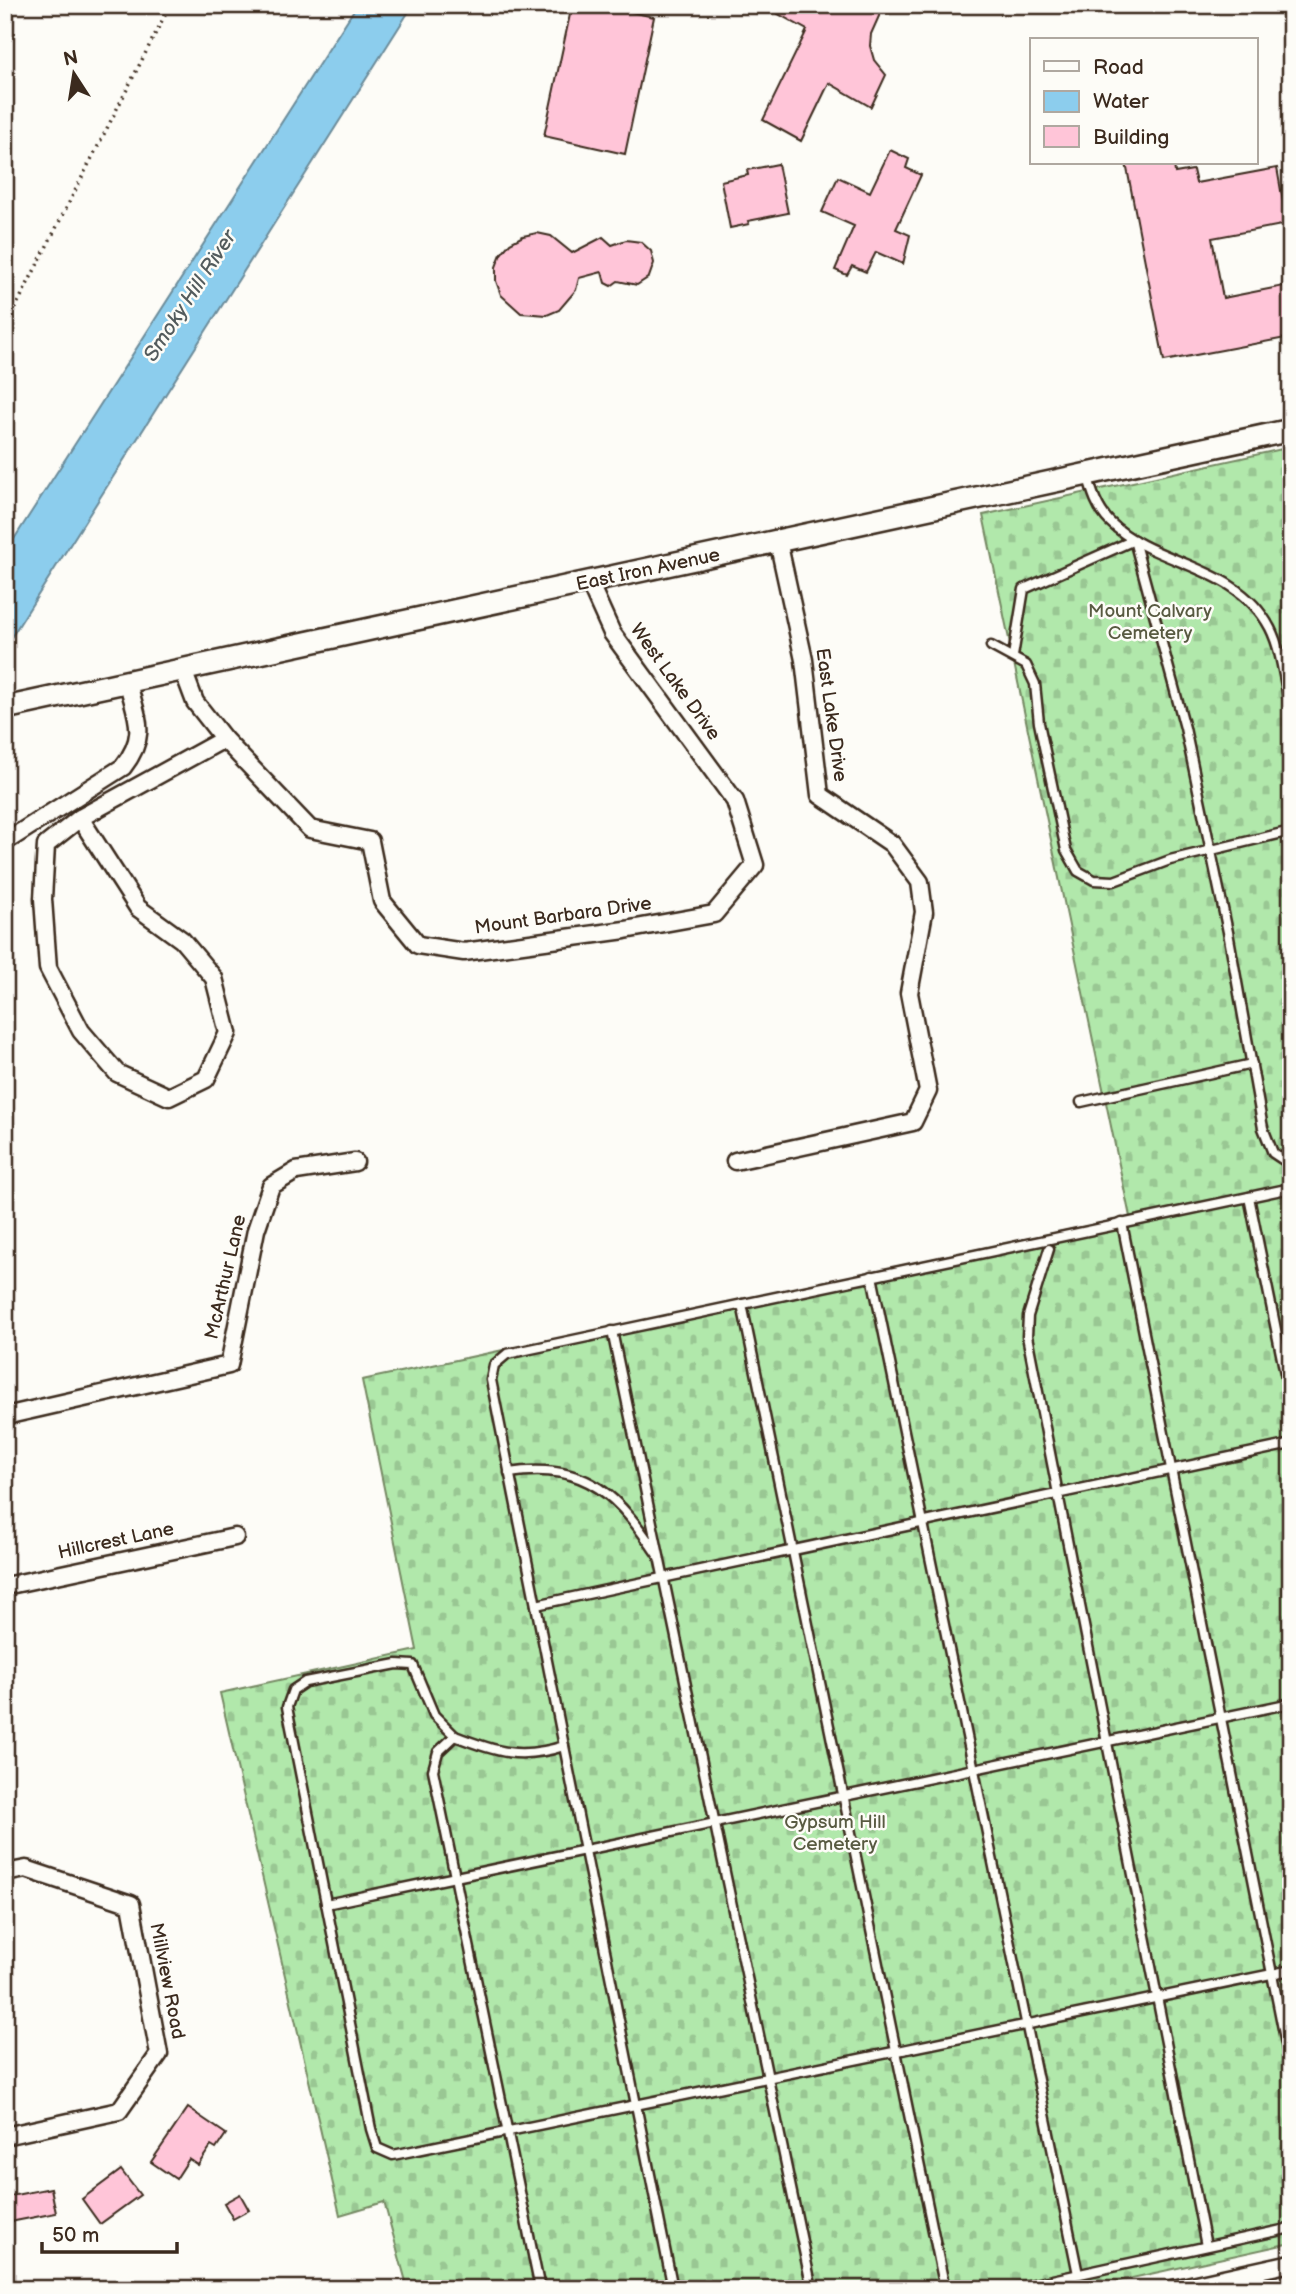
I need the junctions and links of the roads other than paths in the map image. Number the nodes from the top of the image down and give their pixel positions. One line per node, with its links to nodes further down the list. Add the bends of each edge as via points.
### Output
1 (1291, 430): 2 (street, East Iron Avenue)
2 (1087, 474): 3 (lane, via 1095,501 1110,522); 4 (street, East Iron Avenue)
3 (1134, 540): 7 (lane, via 1024,589); 11 (lane, via 1217,576 1253,606 1270,628); 17 (lane, via 1185,728)
4 (778, 541): 5 (street, East Iron Avenue); 20 (street, East Lake Drive, via 804,660 820,795 892,844 920,882 925,912 909,993 928,1091 913,1122)
5 (589, 582): 8 (street, East Iron Avenue); 13 (street, West Lake Drive, via 612,633)
6 (991, 646): 7 (lane)
7 (1013, 656): 17 (lane, via 1026,665 1035,684 1066,850 1078,871 1094,880 1114,881)
8 (183, 670): 9 (street, East Iron Avenue); 12 (street, Mount Barbara Drive, via 195,702)
9 (128, 683): 10 (street, East Iron Avenue); 16 (street, via 140,731 135,751 123,767)
10 (5, 708)
11 (1291, 712)
12 (224, 739): 13 (street, Mount Barbara Drive, via 310,829 370,841 382,901 418,945 464,952 714,914 755,865); 14 (street)
13 (735, 801)
14 (80, 818): 14 (street, via 138,908 182,940 214,978 228,1033 206,1079 169,1097 117,1073 81,1031 48,968 43,899 46,845)
15 (1291, 831): 17 (lane)
16 (5, 842)
17 (1210, 849): 18 (lane)
18 (1252, 1064): 19 (lane); 22 (lane, via 1263,1128 1273,1153)
19 (1081, 1102)
20 (735, 1161)
21 (355, 1162): 31 (street, McArthur Lane, via 296,1171 271,1186 256,1230 229,1364)
22 (1291, 1165)
23 (1291, 1188): 24 (lane)
24 (1249, 1197): 25 (lane); 30 (lane)
25 (1122, 1223): 27 (lane); 33 (lane)
26 (1049, 1249): 35 (lane, via 1028,1316 1027,1336)
27 (872, 1276): 28 (lane); 36 (lane)
28 (742, 1304): 29 (lane); 38 (lane)
29 (612, 1331): 34 (lane, via 507,1354 494,1365 491,1380); 39 (lane)
30 (1291, 1403)
31 (5, 1416)
32 (1291, 1444): 33 (lane)
33 (1171, 1470): 35 (lane); 44 (lane)
34 (509, 1473): 39 (lane, via 560,1472 596,1485 624,1506); 42 (lane)
35 (1057, 1494): 36 (lane); 46 (lane)
36 (923, 1522): 38 (lane); 48 (lane)
37 (235, 1537): 41 (street, Hillcrest Lane)
38 (793, 1550): 40 (lane); 49 (lane)
39 (662, 1561): 40 (lane)
40 (666, 1578): 42 (lane); 50 (lane)
41 (5, 1586)
42 (536, 1605): 47 (lane)
43 (1291, 1703): 44 (lane)
44 (1220, 1718): 46 (lane); 56 (lane)
45 (455, 1736): 47 (lane, via 491,1750 522,1755); 53 (lane, via 438,1752 433,1770); 54 (lane, via 434,1715 413,1665 305,1682 293,1690 287,1707)
46 (1107, 1743): 48 (lane); 57 (lane)
47 (564, 1746): 51 (lane)
48 (974, 1769): 49 (lane); 58 (lane)
49 (844, 1796): 50 (lane); 59 (lane)
50 (716, 1823): 51 (lane); 61 (lane)
51 (584, 1850): 53 (lane); 62 (lane)
52 (5, 1873): 64 (street, Millview Road, via 26,1869 131,1904 159,2054 119,2111)
53 (455, 1877): 54 (lane); 63 (lane)
54 (326, 1904): 63 (lane, via 377,2148 393,2155)
55 (1291, 1970): 56 (lane)
56 (1272, 1974): 57 (lane); 60 (lane)
57 (1157, 1998): 58 (lane); 66 (lane)
58 (1026, 2025): 59 (lane); 68 (lane)
59 (896, 2051): 61 (lane); 72 (lane)
60 (1291, 2069)
61 (769, 2077): 62 (lane); 71 (lane)
62 (636, 2105): 63 (lane); 70 (lane)
63 (507, 2131): 69 (lane)
64 (5, 2136)
65 (1291, 2228): 66 (lane)
66 (1206, 2246): 68 (lane)
67 (1291, 2263): 74 (street)
68 (1078, 2274): 73 (lane)
69 (540, 2289)
70 (673, 2289)
71 (812, 2289)
72 (945, 2289)
73 (1011, 2289)
74 (1173, 2289)

